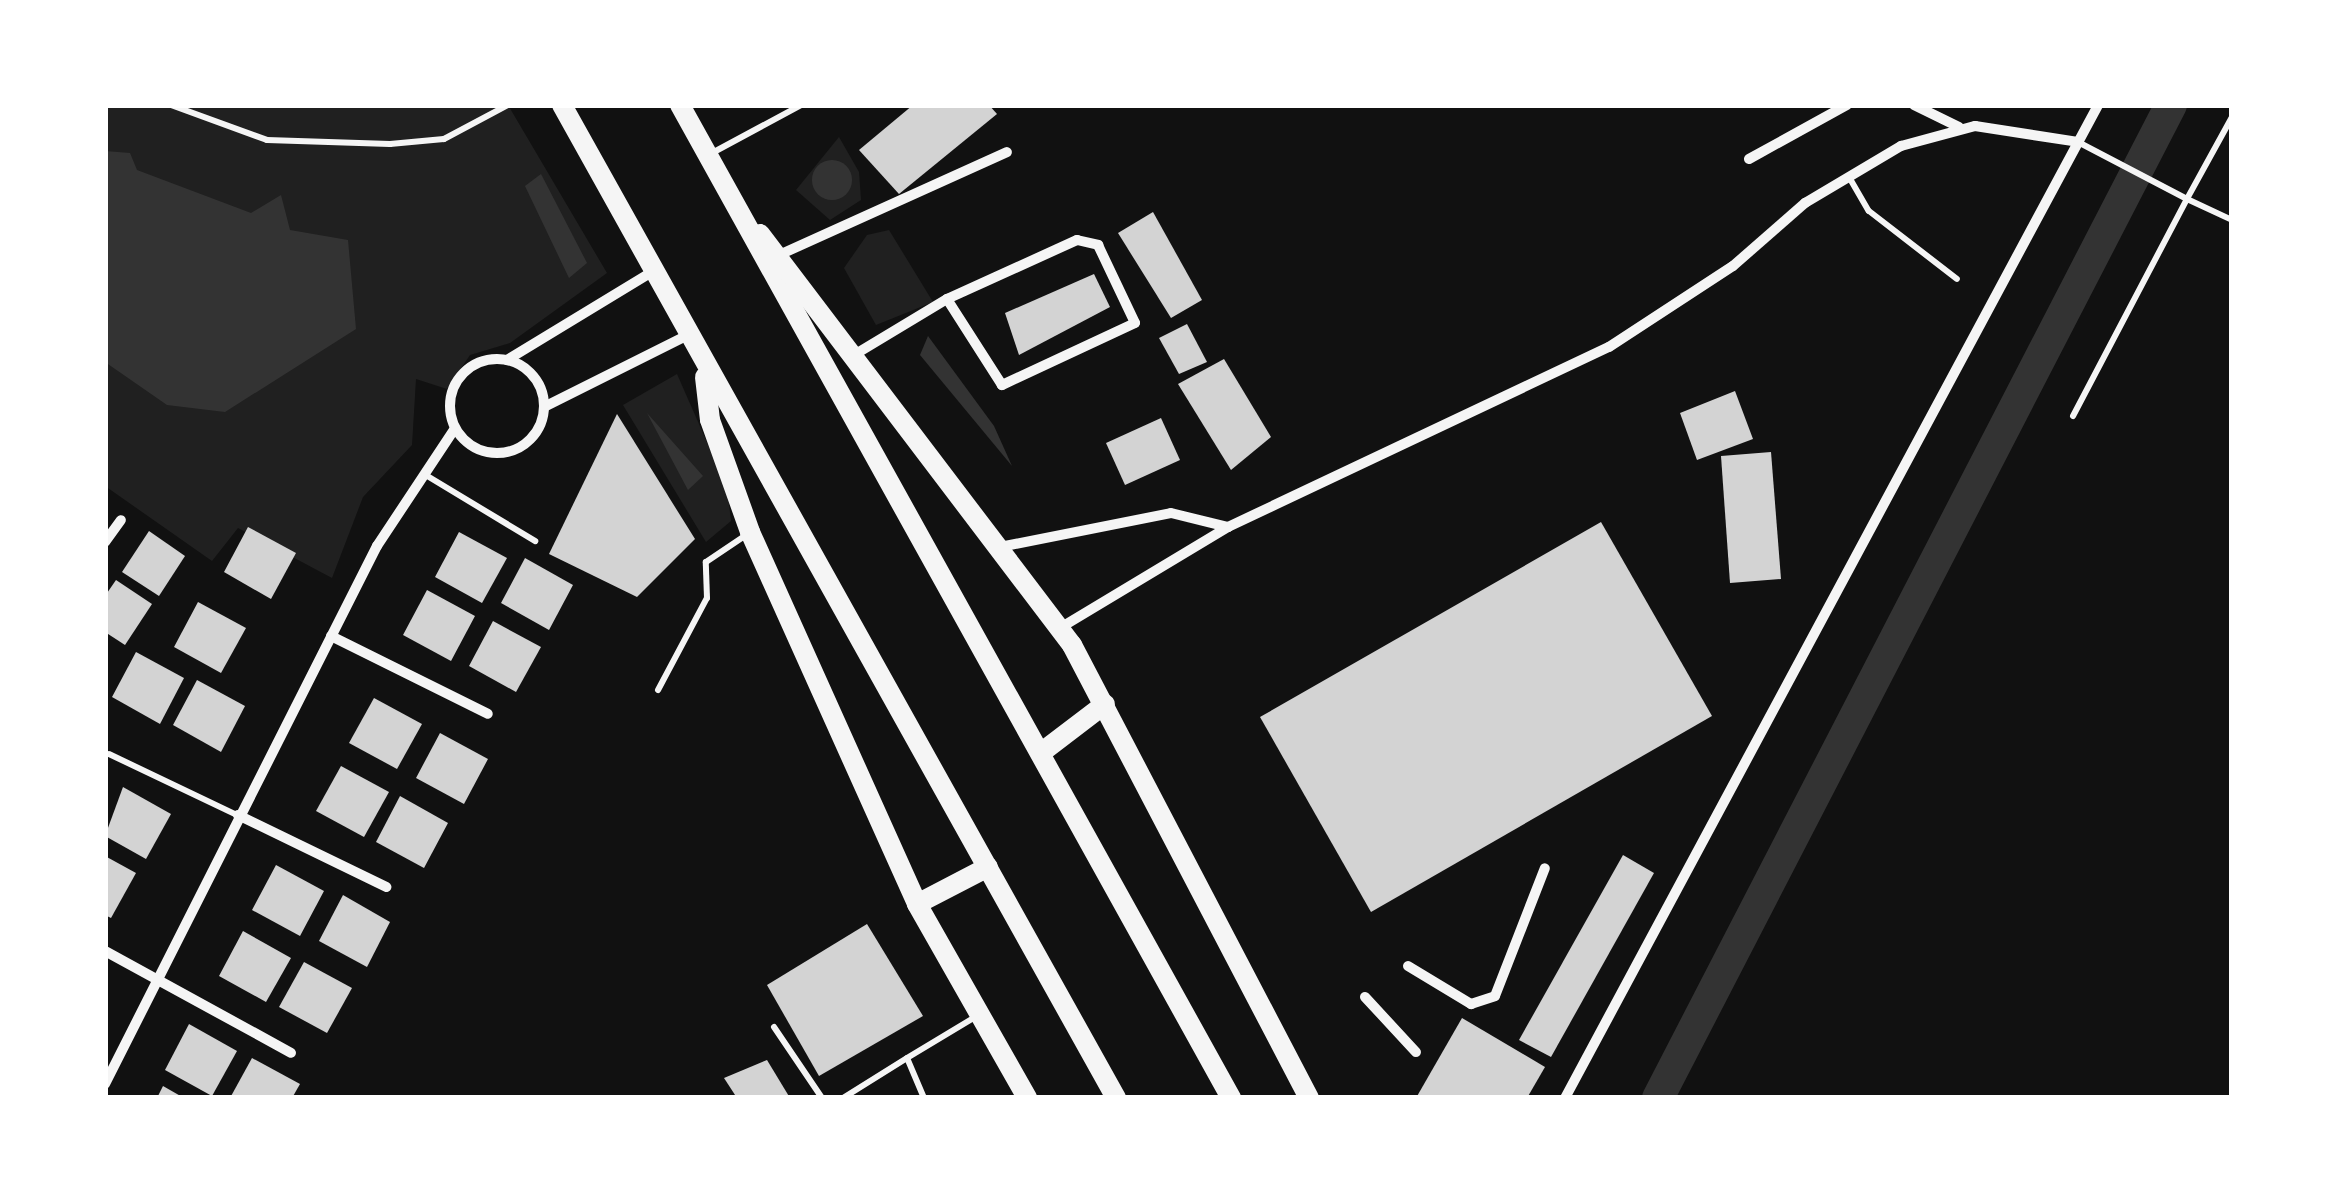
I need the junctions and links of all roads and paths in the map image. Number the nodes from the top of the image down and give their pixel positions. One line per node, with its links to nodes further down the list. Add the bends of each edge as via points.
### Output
1 (171, 105): 2 (lane, via 267,140 390,144 444,139)
2 (508, 105)
3 (562, 105): 20 (main road)
4 (680, 105): 13 (main road)
5 (801, 105): 13 (lane)
6 (1848, 105): 14 (street)
7 (1914, 105): 10 (street)
8 (2098, 105): 11 (street)
9 (2232, 118): 16 (lane)
10 (1960, 128): 11 (street); 15 (street)
11 (2078, 142): 16 (lane); 66 (street)
12 (1007, 152): 19 (street)
13 (707, 156): 17 (main road)
14 (1749, 159)
15 (1849, 177): 21 (lane, via 1869,211); 32 (street, via 1610,346)
16 (2187, 199): 18 (lane); 28 (lane)
17 (736, 206): 19 (main road); 42 (main road)
18 (2232, 220)
19 (779, 254): 24 (main road)
20 (652, 272): 23 (main road); 25 (street)
21 (1957, 279)
22 (947, 299): 22 (street, via 1061,243 1087,241 1098,245 1135,323 1002,385); 24 (street)
23 (688, 336): 26 (main road); 27 (street)
24 (854, 354): 36 (main road)
25 (508, 360): 27 (street, via 530,372); 29 (street, via 482,361 460,377 450,402)
26 (704, 365): 33 (main road, via 710,420); 45 (main road)
27 (544, 407): 29 (street, via 530,441 508,452 483,452)
28 (2073, 416)
29 (455, 428): 30 (street)
30 (423, 474): 34 (lane); 38 (street)
31 (122, 520): 35 (street)
32 (1228, 527): 36 (street, via 1171,513); 37 (street)
33 (750, 532): 39 (lane, via 706,562 707,598); 48 (main road)
34 (535, 540)
35 (105, 542)
36 (998, 548): 37 (main road)
37 (1060, 628): 40 (main road)
38 (331, 636): 41 (street); 44 (street)
39 (658, 690)
40 (1105, 704): 42 (main road); 65 (main road)
41 (488, 714)
42 (1042, 752): 64 (main road)
43 (109, 754): 44 (lane)
44 (238, 816): 47 (street); 51 (street)
45 (988, 867): 48 (main road); 63 (main road)
46 (1545, 868): 50 (street, via 1494,996 1470,1004)
47 (386, 887)
48 (917, 904): 53 (main road)
49 (105, 950): 51 (street)
50 (1408, 966)
51 (158, 979): 55 (street); 58 (street)
52 (1365, 997): 56 (street)
53 (978, 1015): 57 (lane); 62 (main road)
54 (774, 1027): 59 (lane)
55 (291, 1052)
56 (1416, 1052)
57 (907, 1058): 60 (lane); 61 (lane)
58 (105, 1084)
59 (822, 1098)
60 (843, 1098)
61 (924, 1098)
62 (1027, 1098)
63 (1116, 1098)
64 (1232, 1098)
65 (1310, 1098)
66 (1565, 1098)

